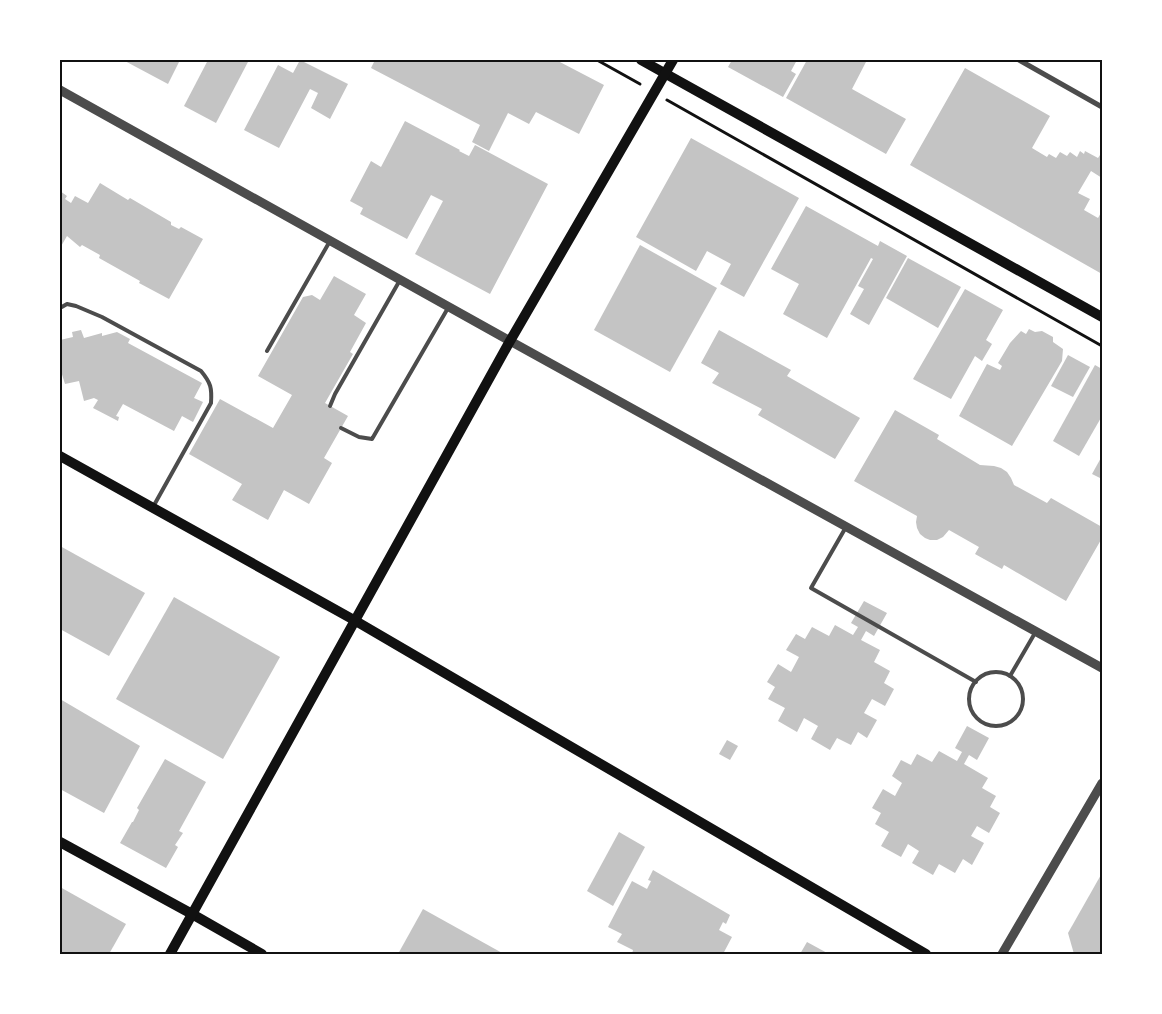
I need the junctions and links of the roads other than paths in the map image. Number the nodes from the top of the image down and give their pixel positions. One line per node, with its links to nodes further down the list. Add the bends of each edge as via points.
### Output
1 (641, 60): 4 (main road)
2 (672, 60): 4 (main road)
3 (1019, 60): 6 (street)
4 (665, 74): 11 (main road); 12 (main road)
5 (60, 90): 7 (street)
6 (1102, 107)
7 (330, 241): 8 (street); 13 (lane)
8 (400, 280): 9 (street); 14 (lane)
9 (449, 307): 12 (street); 15 (lane, via 372,440)
10 (60, 308): 17 (lane, via 67,304 102,317 201,371 208,379 211,403)
11 (1102, 317)
12 (510, 341): 18 (street); 19 (main road)
13 (267, 351)
14 (330, 406)
15 (341, 428)
16 (60, 456): 17 (main road)
17 (153, 508): 19 (main road)
18 (846, 526): 20 (street); 23 (lane, via 811,588)
19 (354, 620): 26 (main road); 29 (main road)
20 (1036, 632): 21 (street); 22 (lane)
21 (1102, 668)
22 (1010, 676): 23 (lane, via 994,672); 23 (lane, via 1022,690 1022,709 1010,723 1002,726 984,723 972,711 970,694)
23 (976, 682)
24 (1102, 784): 30 (street)
25 (60, 842): 26 (main road)
26 (192, 914): 27 (main road); 28 (main road)
27 (170, 954)
28 (262, 954)
29 (926, 954)
30 (1002, 954)

